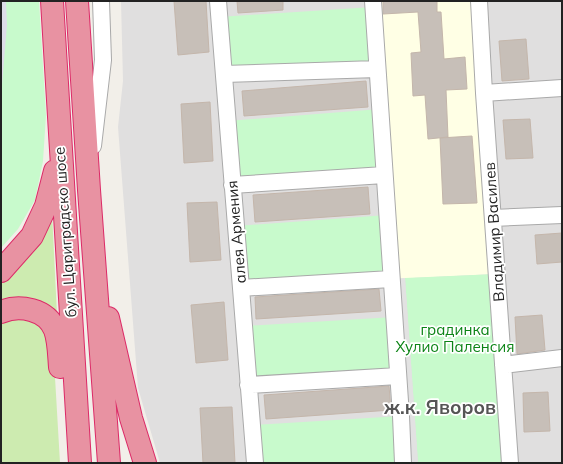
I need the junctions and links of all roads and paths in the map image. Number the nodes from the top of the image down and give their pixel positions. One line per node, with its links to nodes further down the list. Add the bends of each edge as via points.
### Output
1 (52, 1): 11 (highway, бул. Цариградско шосе)
2 (77, 1): 14 (highway, бул. Цариградско шосе)
3 (101, 1): 14 (street, бул. Цариградско шосе, via 103,60)
4 (218, 1): 8 (street, алея Армения)
5 (373, 1): 7 (street)
6 (479, 1): 10 (street, Владимир Василев)
7 (377, 68): 8 (street); 12 (street)
8 (224, 74): 13 (street, алея Армения)
9 (562, 88): 10 (street)
10 (484, 93): 16 (street, Владимир Василев)
11 (59, 136): 18 (highway, via 55,175 40,220 32,236); 26 (highway, бул. Цариградско шосе)
12 (384, 175): 13 (street); 19 (street)
13 (232, 185): 20 (street, алея Армения)
14 (88, 190): 17 (highway, бул. Цариградско шосе)
15 (562, 214): 16 (street)
16 (493, 218): 23 (street, Владимир Василев)
17 (93, 253): 28 (highway, бул. Цариградско шосе); 29 (highway, via 131,418)
18 (1, 271)
19 (391, 278): 20 (street); 24 (street)
20 (241, 288): 25 (street, алея Армения)
21 (1, 312): 26 (highway, via 21,308 34,310 55,329 60,373)
22 (562, 358): 23 (street)
23 (503, 365): 32 (street, Владимир Василев)
24 (398, 376): 25 (street); 31 (street)
25 (248, 385): 30 (street, алея Армения)
26 (78, 433): 27 (highway, бул. Цариградско шосе)
27 (80, 463)
28 (108, 463)
29 (145, 463)
30 (255, 463)
31 (403, 463)
32 (510, 463)

